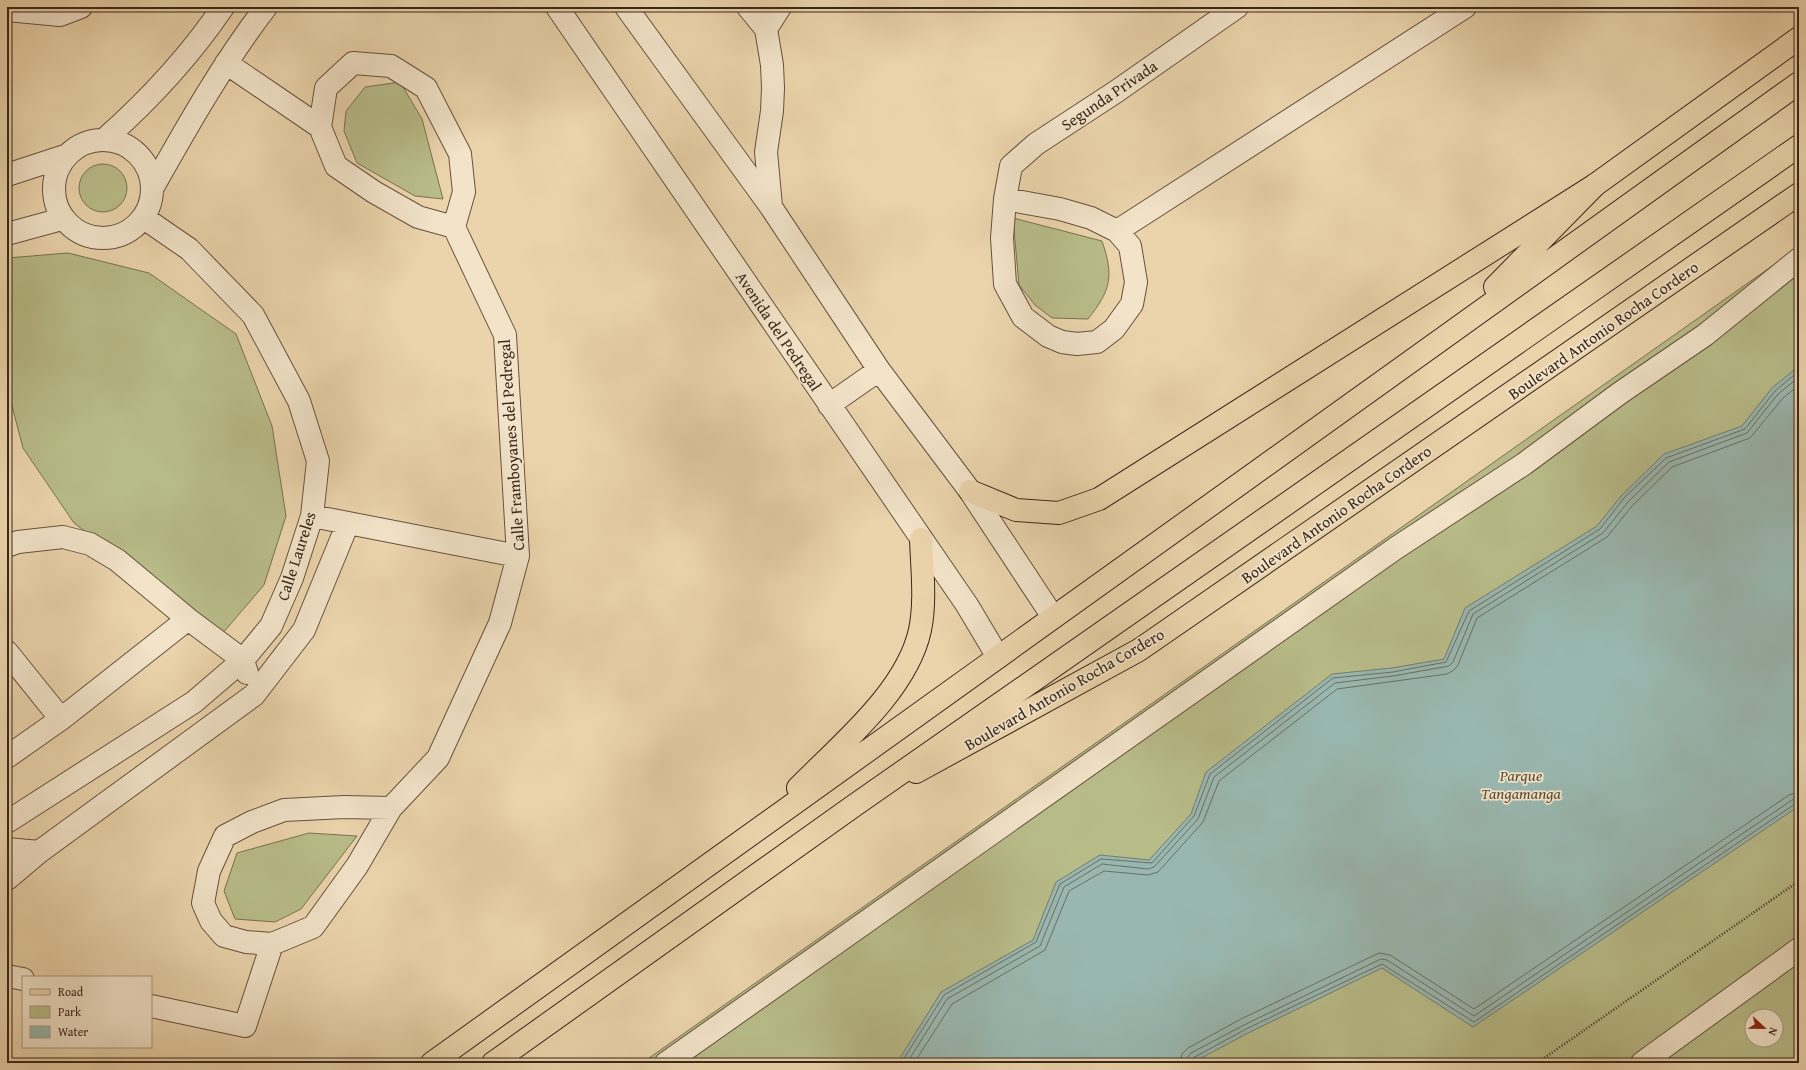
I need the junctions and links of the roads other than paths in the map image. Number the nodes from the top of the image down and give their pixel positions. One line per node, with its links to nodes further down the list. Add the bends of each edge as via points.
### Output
1 (81, 7): 9 (street, via 60,15)
2 (223, 7): 16 (street, via 174,72 142,107)
3 (557, 7): 33 (street, Avenida del Pedregal)
4 (626, 7): 24 (street)
5 (748, 7): 11 (street)
6 (780, 7): 11 (street)
7 (1237, 7): 23 (street, Segunda Privada, via 1036,144 1011,166)
8 (1465, 7): 28 (street)
9 (7, 10)
10 (257, 10): 13 (street)
11 (766, 29): 24 (street, via 773,88 766,152)
12 (1799, 38): 20 (main road)
13 (226, 63): 15 (street); 21 (street, via 188,124)
14 (1799, 83): 31 (main road)
15 (320, 127): 27 (street, via 336,166 374,192 418,217); 27 (street, via 326,88 353,63 391,66 426,88 460,154 464,192)
16 (106, 138): 18 (street, via 84,142); 21 (street, via 130,146 147,163)
17 (1799, 146): 48 (main road)
18 (65, 156): 19 (street); 26 (street, via 54,175 54,198)
19 (7, 175)
20 (1595, 185): 31 (main road); 34 (main road, via 1099,499 1059,513 1016,510)
21 (154, 187): 25 (street)
22 (1799, 194): 48 (main road, Boulevard Antonio Rocha Cordero, via 1139,650)
23 (1005, 199): 28 (street, via 1060,209 1091,218); 28 (street, Segunda Privada, via 1002,238 1005,284 1023,317 1048,336 1062,342 1097,342 1114,328 1132,304 1136,282 1134,264 1130,246)
24 (771, 207): 32 (street)
25 (144, 218): 26 (street, via 127,234 104,239 80,234); 35 (street, Calle Laureles, via 189,248 252,315 299,401 318,461)
26 (62, 219): 29 (street)
27 (454, 227): 39 (street, Calle Framboyanes del Pedregal, via 505,335)
28 (1117, 231)
29 (7, 234)
30 (1799, 259): 62 (street, via 1705,334 1524,464 1396,548)
31 (1453, 329): 40 (main road)
32 (879, 370): 33 (street); 34 (street)
33 (829, 405): 37 (street, Avenida del Pedregal)
34 (970, 491): 40 (street)
35 (312, 516): 36 (street); 44 (street, Calle Laureles, via 292,578 271,626)
36 (348, 523): 39 (street); 45 (street, via 304,630)
37 (922, 539): 43 (street, Avenida del Pedregal, via 967,605); 51 (main road, via 923,604 920,631 895,686 871,715)
38 (7, 546): 41 (street, via 18,542 63,537 90,544 117,560)
39 (518, 556): 49 (street, Calle Framboyanes del Pedregal, via 500,623 438,758)
40 (1053, 617): 43 (main road)
41 (188, 619): 44 (street); 46 (street)
42 (7, 652): 46 (street)
43 (998, 657): 51 (main road)
44 (243, 660): 45 (street); 50 (street, Calle Laureles, via 194,702)
45 (254, 694): 53 (street)
46 (61, 719): 47 (street)
47 (7, 757)
48 (855, 805): 61 (main road)
49 (391, 808): 55 (street, Calle Framboyanes del Pedregal, via 357,866 313,927); 55 (street, Calle Framboyanes del Pedregal, via 284,810 225,836 209,871 203,903 211,921 224,936 246,942)
50 (7, 822)
51 (754, 832): 60 (main road)
52 (7, 849): 53 (street)
53 (39, 852): 54 (street)
54 (7, 879)
55 (272, 944): 59 (street, via 245,1026)
56 (1799, 949): 63 (street)
57 (7, 976): 58 (street)
58 (22, 979)
59 (152, 1006)
60 (432, 1063)
61 (493, 1063)
62 (666, 1063)
63 (1642, 1063)

